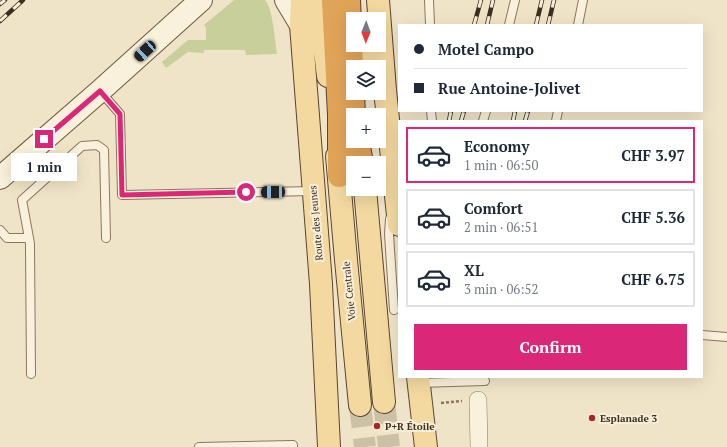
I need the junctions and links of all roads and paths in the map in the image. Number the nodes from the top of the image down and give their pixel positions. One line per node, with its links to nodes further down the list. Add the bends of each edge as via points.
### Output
1 (201, 0): 18 (street)
2 (286, 0): 16 (street)
3 (302, 0): 16 (main road, Route des Jeunes)
4 (319, 0): 20 (main road, Voie Centrale)
5 (333, 0): 20 (highway, via 339,115)
6 (349, 0): 17 (highway)
7 (368, 0): 12 (main road)
8 (378, 0): 19 (main road)
9 (429, 0): 13 (lane)
10 (515, 0): 14 (lane)
11 (583, 0): 15 (lane)
12 (367, 12)
13 (430, 24)
14 (509, 24)
15 (578, 24)
16 (301, 25): 22 (main road, Route des Jeunes)
17 (352, 60)
18 (100, 91): 21 (street); 22 (lane, via 120,114 122,195 207,197)
19 (392, 164): 24 (main road); 28 (lane, via 389,234)
20 (339, 176): 36 (main road, Voie Centrale)
21 (0, 178)
22 (314, 191): 39 (main road, Route des Jeunes)
23 (366, 196): 35 (main road)
24 (398, 216)
25 (0, 230): 26 (lane, via 7,238)
26 (29, 238): 27 (lane, via 22,200 82,146 97,145 104,150); 31 (lane)
27 (106, 238)
28 (394, 310)
29 (703, 335): 30 (lane)
30 (727, 338)
31 (31, 374)
32 (418, 380): 33 (lane); 40 (main road)
33 (485, 381)
34 (478, 400): 41 (street)
35 (384, 402)
36 (360, 405)
37 (199, 447): 38 (lane)
38 (293, 447)
39 (329, 447)
40 (426, 447)
41 (479, 447)

